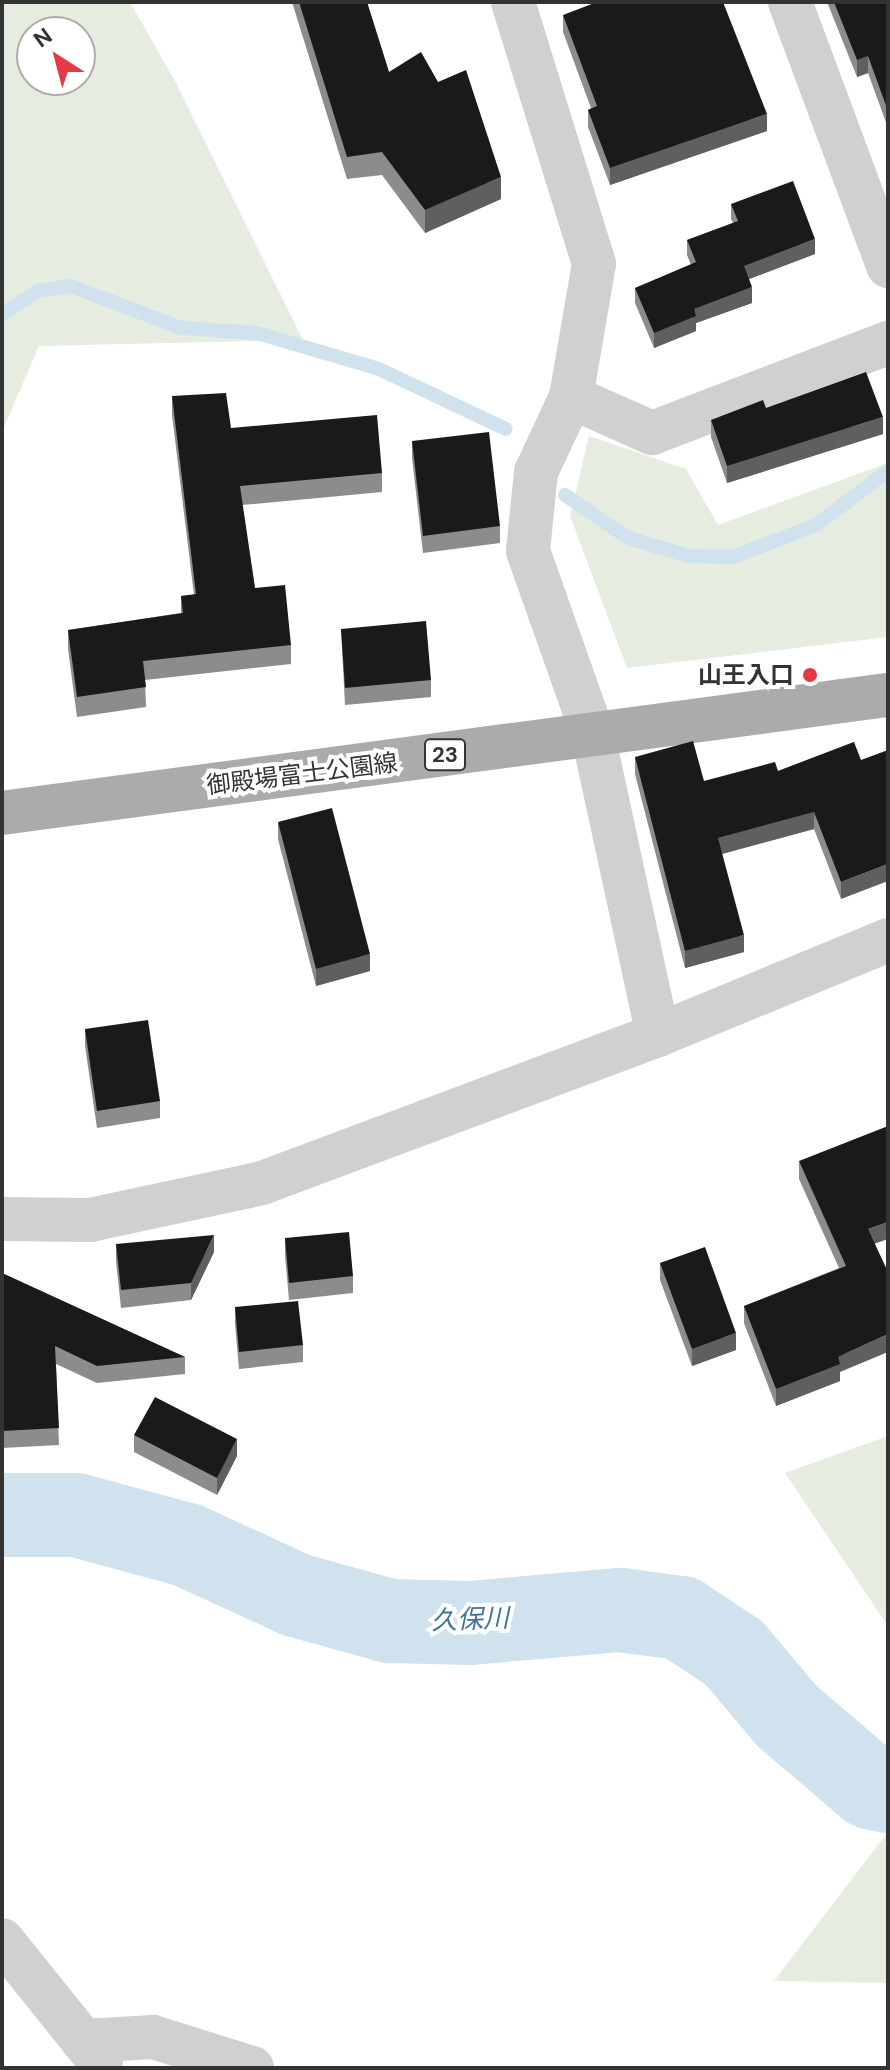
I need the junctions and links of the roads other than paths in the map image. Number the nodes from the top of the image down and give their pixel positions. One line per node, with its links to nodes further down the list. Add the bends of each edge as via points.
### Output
1 (790, 2): 3 (street)
2 (515, 3): 5 (street, via 594,264)
3 (888, 266)
4 (888, 343): 5 (street, via 652,433)
5 (571, 397): 7 (street, via 536,472 528,551)
6 (888, 695): 7 (main road, 御殿場富士公園線 / 23)
7 (593, 735): 8 (main road, 御殿場富士公園線 / 23); 10 (street)
8 (2, 813)
9 (888, 940): 10 (street)
10 (658, 1035): 11 (street, via 262,1183 90,1220)
11 (2, 1219)
12 (2, 1940): 13 (street)
13 (94, 2054): 14 (street, via 153,2037)
14 (252, 2068)

